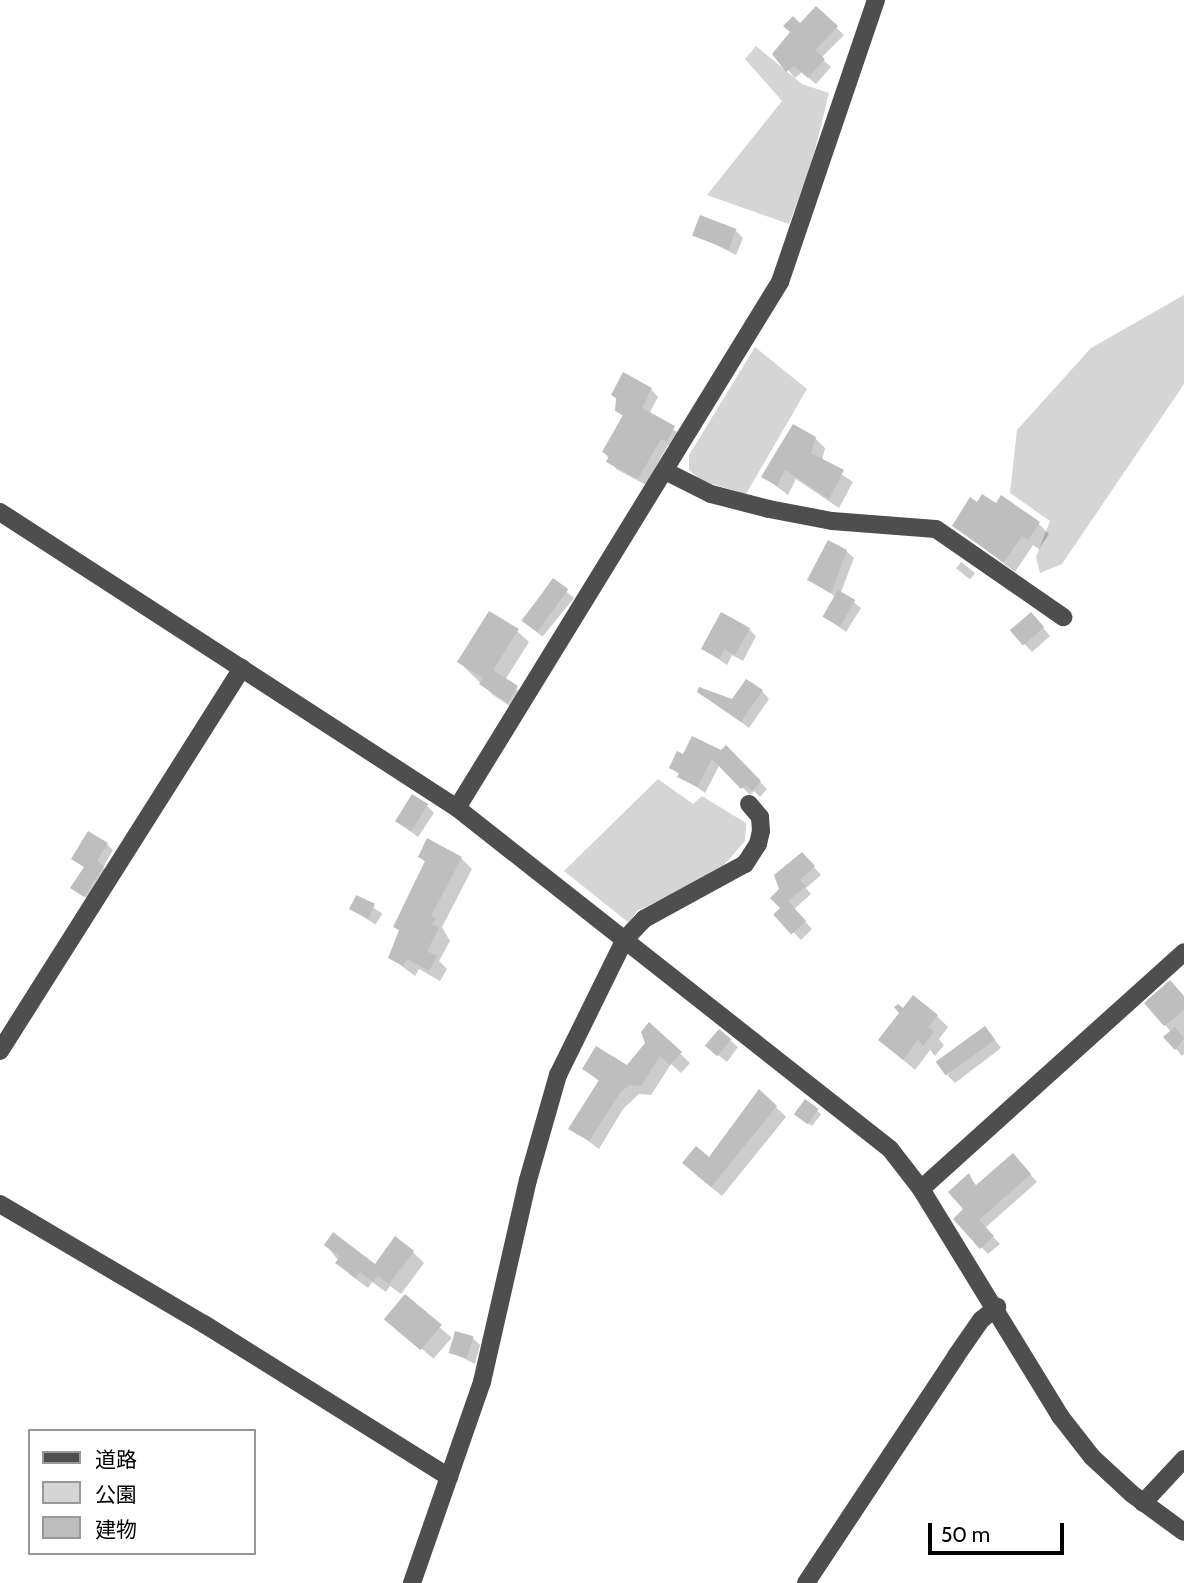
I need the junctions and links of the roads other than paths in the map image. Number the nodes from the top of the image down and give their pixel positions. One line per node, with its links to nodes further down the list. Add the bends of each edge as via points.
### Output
1 (876, 0): 2 (street, via 780,282)
2 (667, 472): 4 (street, via 711,494 769,509 832,521 936,529); 7 (street)
3 (0, 512): 5 (street)
4 (1063, 617)
5 (242, 668): 7 (street); 10 (street)
6 (749, 804): 8 (street, via 760,817 761,831 745,864 644,919)
7 (457, 808): 8 (street)
8 (625, 939): 11 (street, via 890,1149); 15 (street, via 558,1074 528,1180 482,1382)
9 (1184, 952): 11 (street)
10 (0, 1051)
11 (921, 1189): 13 (street)
12 (0, 1204): 15 (street)
13 (998, 1307): 16 (street, via 1060,1416 1091,1457); 19 (street, via 981,1320)
14 (1184, 1459): 16 (street)
15 (449, 1477): 18 (street)
16 (1143, 1503): 17 (street)
17 (1184, 1532)
18 (412, 1583)
19 (806, 1583)

